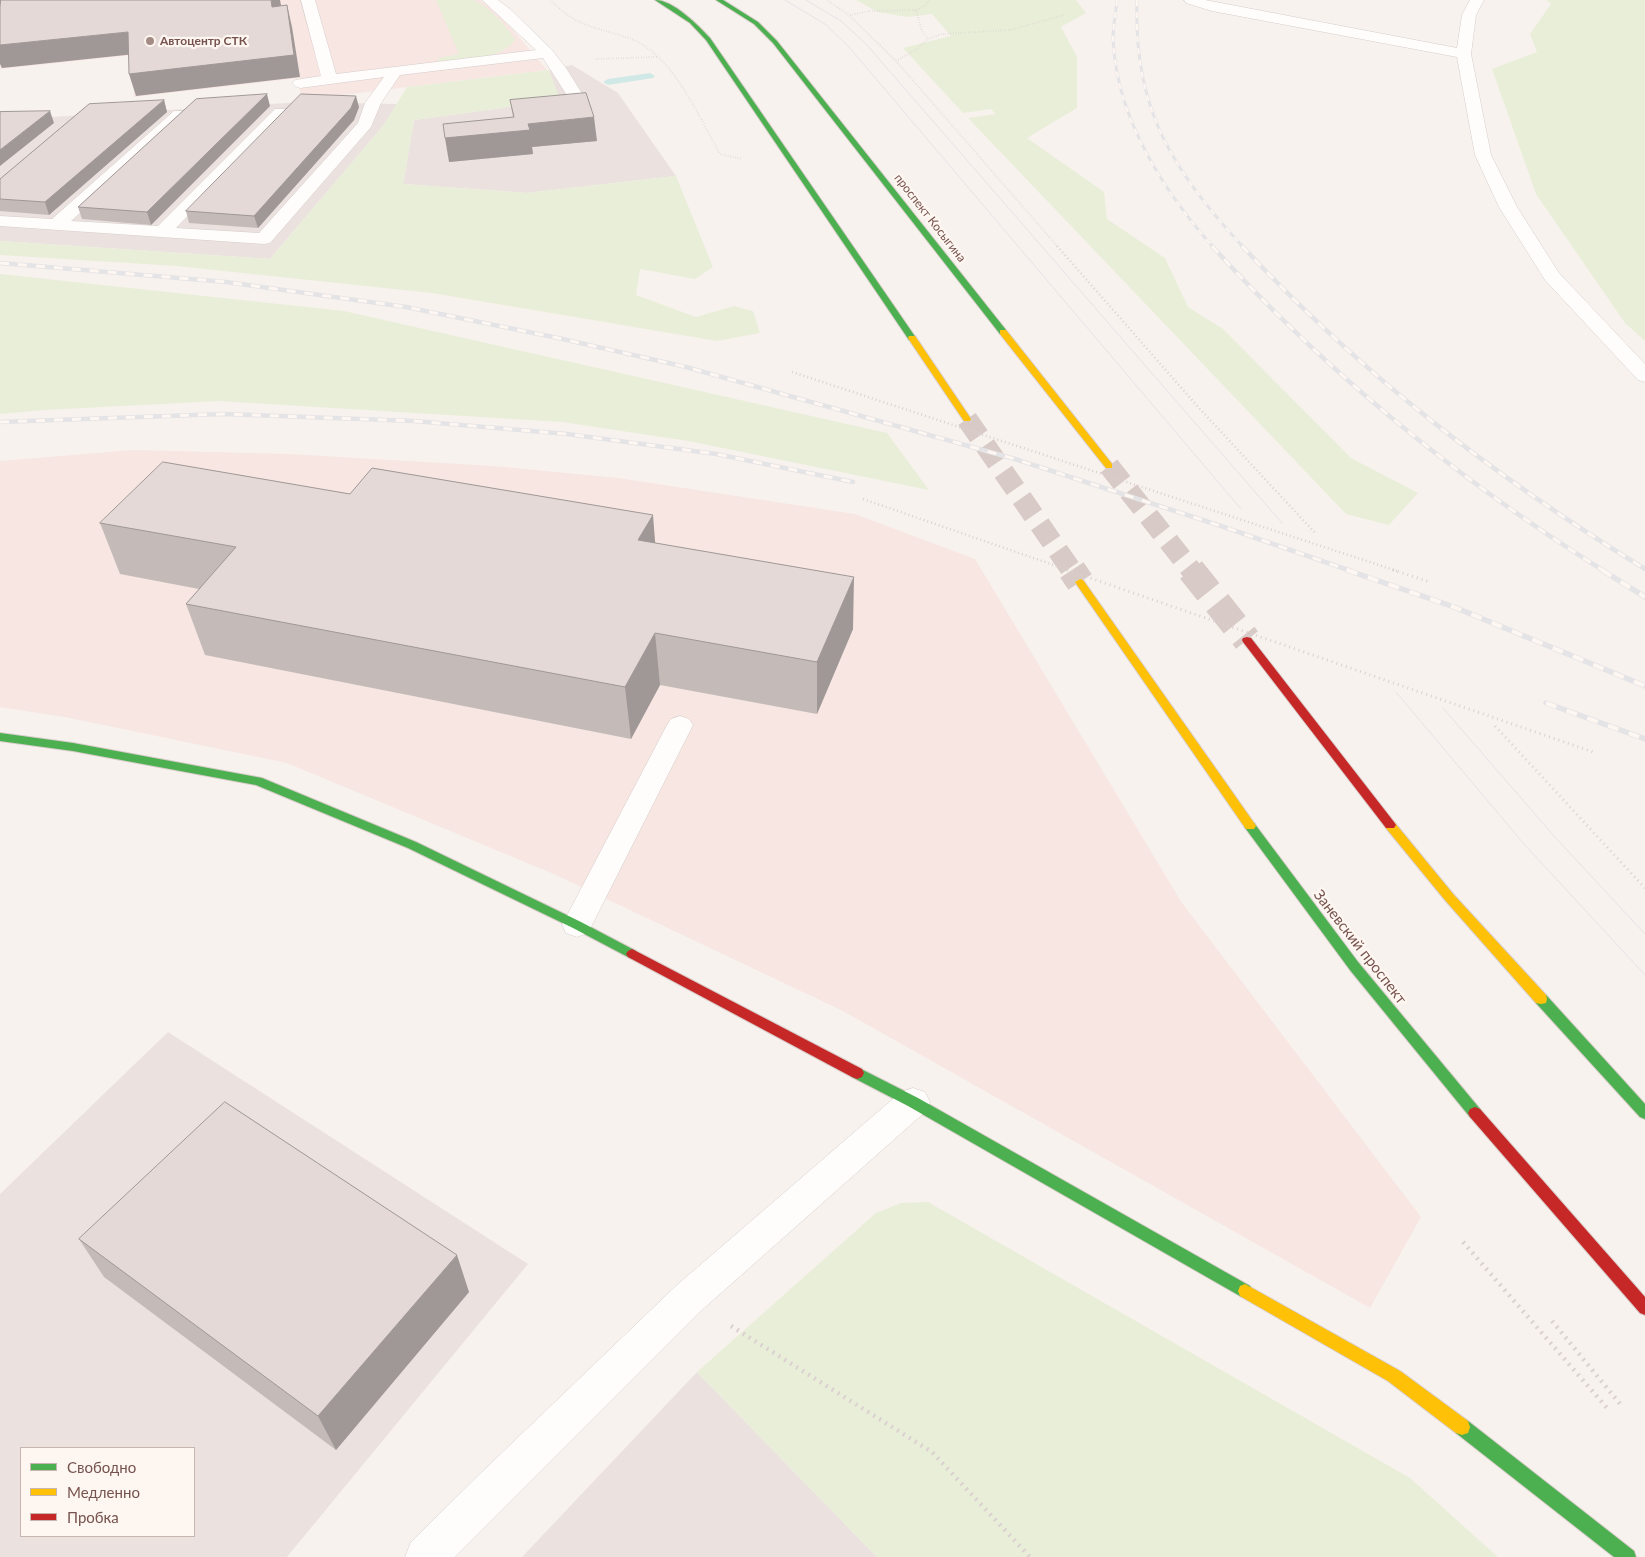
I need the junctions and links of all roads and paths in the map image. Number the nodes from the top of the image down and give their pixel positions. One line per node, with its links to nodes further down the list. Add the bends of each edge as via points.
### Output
1 (308, 0): 19 (lane)
2 (489, 0): 15 (lane)
3 (550, 0): 16 (path, via 567,15 634,40)
4 (658, 0): 30 (main road, via 682,14 708,39)
5 (719, 0): 31 (main road, проспект Косыгина, via 756,23 775,42)
6 (826, 0): 11 (path)
7 (929, 0): 10 (path)
8 (1191, 0): 14 (lane, via 1212,7)
9 (1477, 0): 14 (lane, via 1469,16)
10 (916, 10): 11 (path); 13 (path)
11 (849, 15): 17 (path)
12 (1064, 15): 13 (path, via 1010,30 942,34)
13 (928, 39): 17 (path)
14 (1464, 54): 29 (lane, via 1483,155 1508,207 1552,276)
15 (550, 56): 16 (path); 18 (lane); 21 (lane)
16 (657, 57): 24 (path, via 675,78 720,154)
17 (896, 61): 33 (path, via 1199,408)
18 (395, 72): 19 (lane); 27 (lane, via 373,103 365,124 264,239)
19 (330, 80): 20 (lane)
20 (300, 83)
21 (585, 111)
22 (281, 112): 27 (lane)
23 (180, 114): 26 (lane)
24 (742, 160)
25 (0, 220): 26 (lane)
26 (57, 224): 27 (lane)
27 (162, 232)
28 (792, 372): 35 (path, bridge)
29 (1645, 376)
30 (967, 419)
31 (1109, 466)
32 (863, 499): 40 (path, bridge)
33 (1316, 534)
34 (1080, 582): 46 (main road, Заневский проспект, via 1314,914 1398,1021)
35 (1430, 582)
36 (1249, 643): 44 (main road, via 1371,803 1449,897)
37 (680, 725): 42 (lane)
38 (1495, 726): 41 (path)
39 (0, 737): 42 (main road, via 258,781 412,845)
40 (1593, 752)
41 (1645, 888)
42 (577, 925): 43 (main road)
43 (913, 1102): 51 (lane, via 690,1297); 53 (main road, via 1394,1376)
44 (1645, 1113)
45 (1463, 1242): 50 (path)
46 (1645, 1308)
47 (1552, 1321): 49 (path)
48 (728, 1324): 52 (path, via 932,1452)
49 (1621, 1405)
50 (1607, 1408)
51 (426, 1557)
52 (1030, 1557)
53 (1628, 1557)

